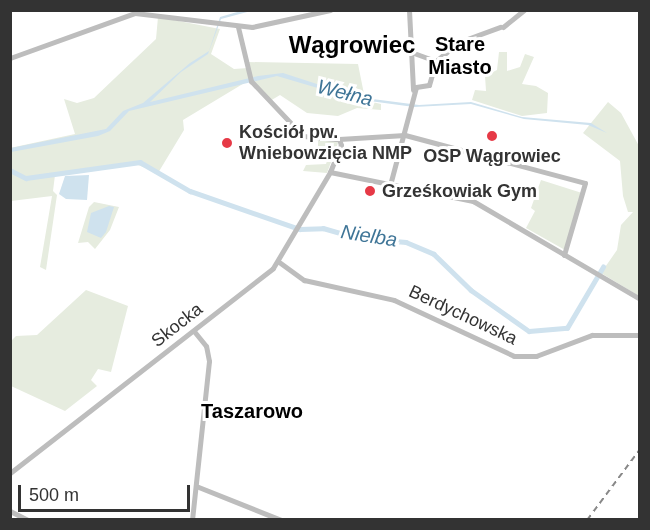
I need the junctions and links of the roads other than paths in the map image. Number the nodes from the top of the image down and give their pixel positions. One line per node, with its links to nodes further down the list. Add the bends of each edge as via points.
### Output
1 (330, 10): 5 (street)
2 (409, 10): 6 (street)
3 (151, 12): 5 (street); 7 (street, via 114,18)
4 (521, 12): 8 (street, via 501,27 456,44)
5 (238, 27): 11 (street, via 253,83 301,134)
6 (410, 50): 8 (street, via 413,55); 9 (street)
7 (10, 58)
8 (435, 61): 9 (street, via 429,85 416,86)
9 (412, 99): 10 (street)
10 (403, 135): 11 (street); 13 (street); 14 (street, via 585,183)
11 (339, 138): 12 (street, Skocka, via 341,145)
12 (330, 172): 13 (street); 15 (street, Skocka)
13 (390, 185): 14 (street, via 476,202)
14 (564, 255): 16 (street)
15 (279, 262): 17 (street, Skocka); 18 (street, Berdychowska, via 304,280 394,300 516,357 536,356 592,335)
16 (639, 299)
17 (194, 331): 19 (street, Skocka); 20 (street, via 209,355)
18 (639, 335)
19 (10, 473)
20 (196, 486): 23 (street); 24 (street)
21 (10, 511): 22 (street)
22 (28, 519)
23 (192, 519)
24 (281, 519)

